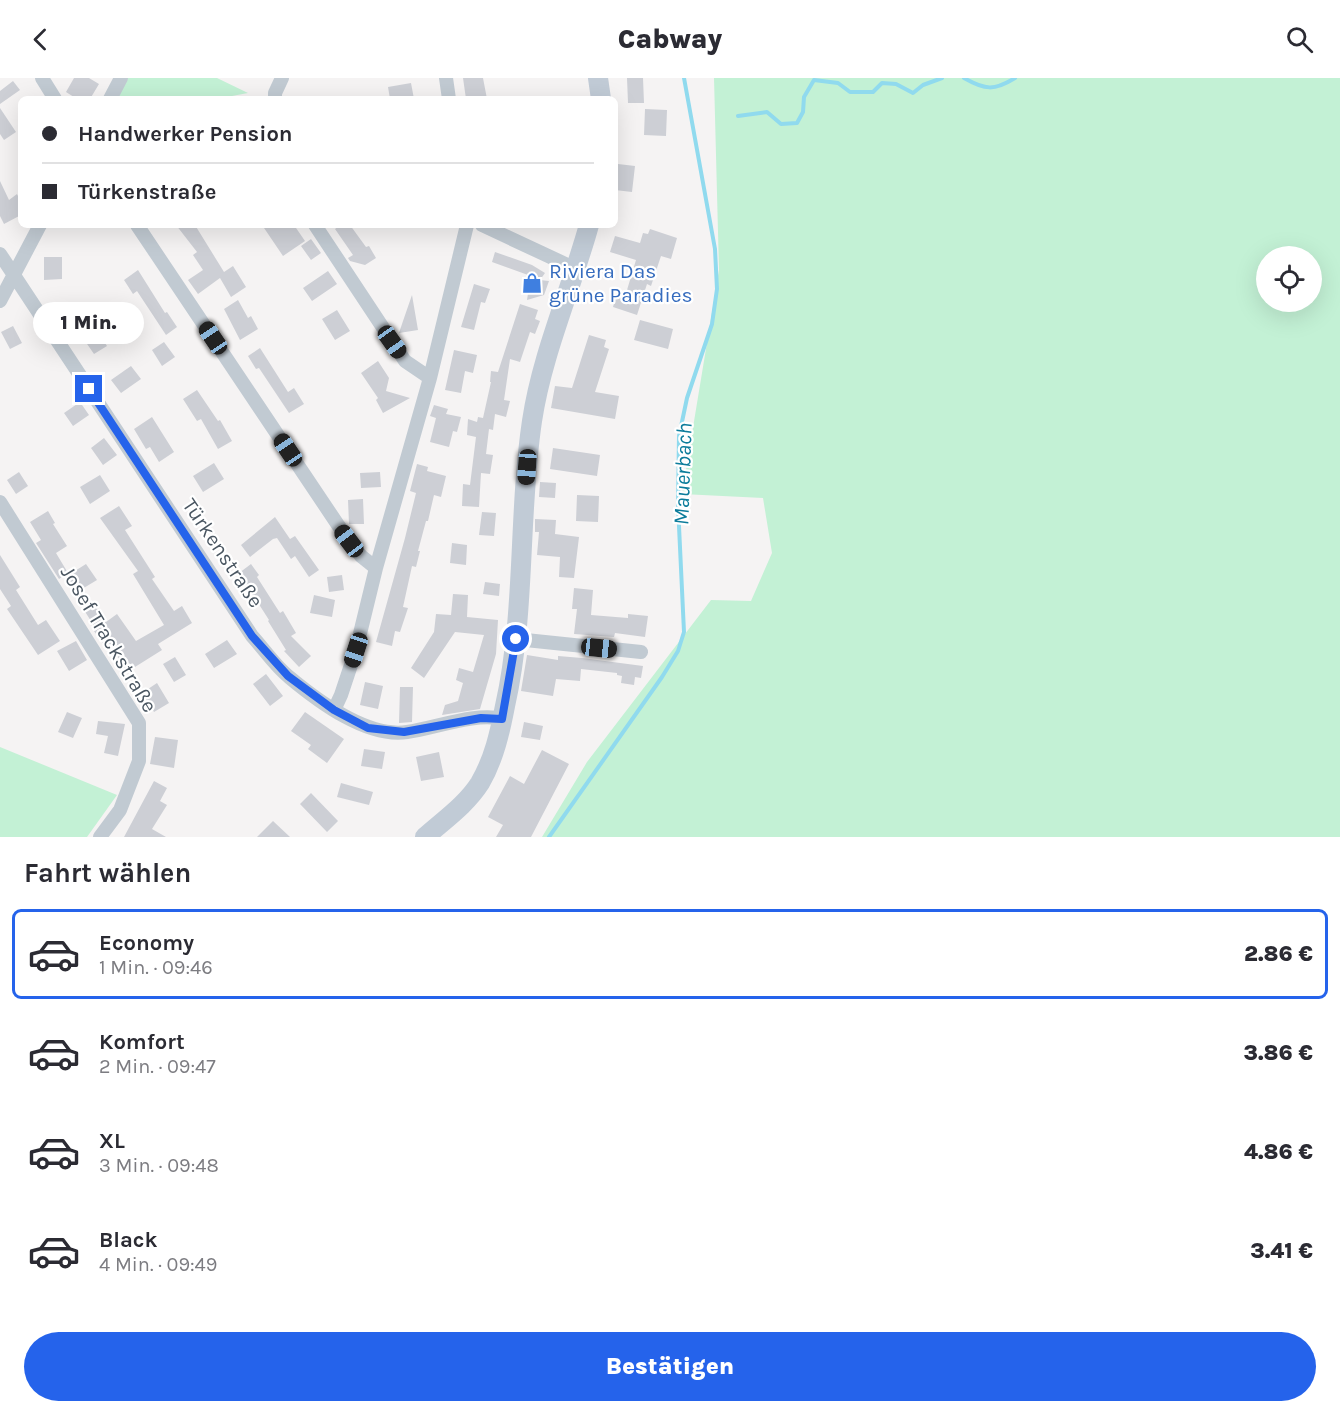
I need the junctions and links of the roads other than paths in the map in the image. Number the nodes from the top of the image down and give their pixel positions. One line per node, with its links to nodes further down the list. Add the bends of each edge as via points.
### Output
1 (42, 78): 6 (street)
2 (121, 78): 7 (street)
3 (282, 78): 8 (street)
4 (446, 78): 9 (street)
5 (598, 78): 10 (main road)
6 (53, 96)
7 (112, 96)
8 (276, 96)
9 (449, 96)
10 (601, 96)
11 (37, 228): 19 (street)
12 (139, 228): 23 (street, via 338,525 361,556)
13 (317, 228): 21 (street, via 405,361)
14 (465, 228): 21 (street)
15 (488, 228): 18 (street)
16 (588, 228): 18 (main road)
17 (0, 254): 19 (street, Türkenstraße)
18 (576, 269): 24 (main road, via 535,401)
19 (13, 275): 20 (street); 26 (street, Türkenstraße, via 252,636 288,676)
20 (0, 301)
21 (430, 378): 23 (street)
22 (0, 502): 28 (street, Josef Trackstraße, via 139,723 139,762 120,810)
23 (376, 568): 26 (street, via 356,650)
24 (516, 639): 25 (street); 27 (main road)
25 (640, 652)
26 (334, 710): 27 (street, Türkenstraße, via 368,728 404,732 481,718)
27 (502, 719): 29 (main road, via 493,755 478,785)
28 (100, 837)
29 (425, 837)

